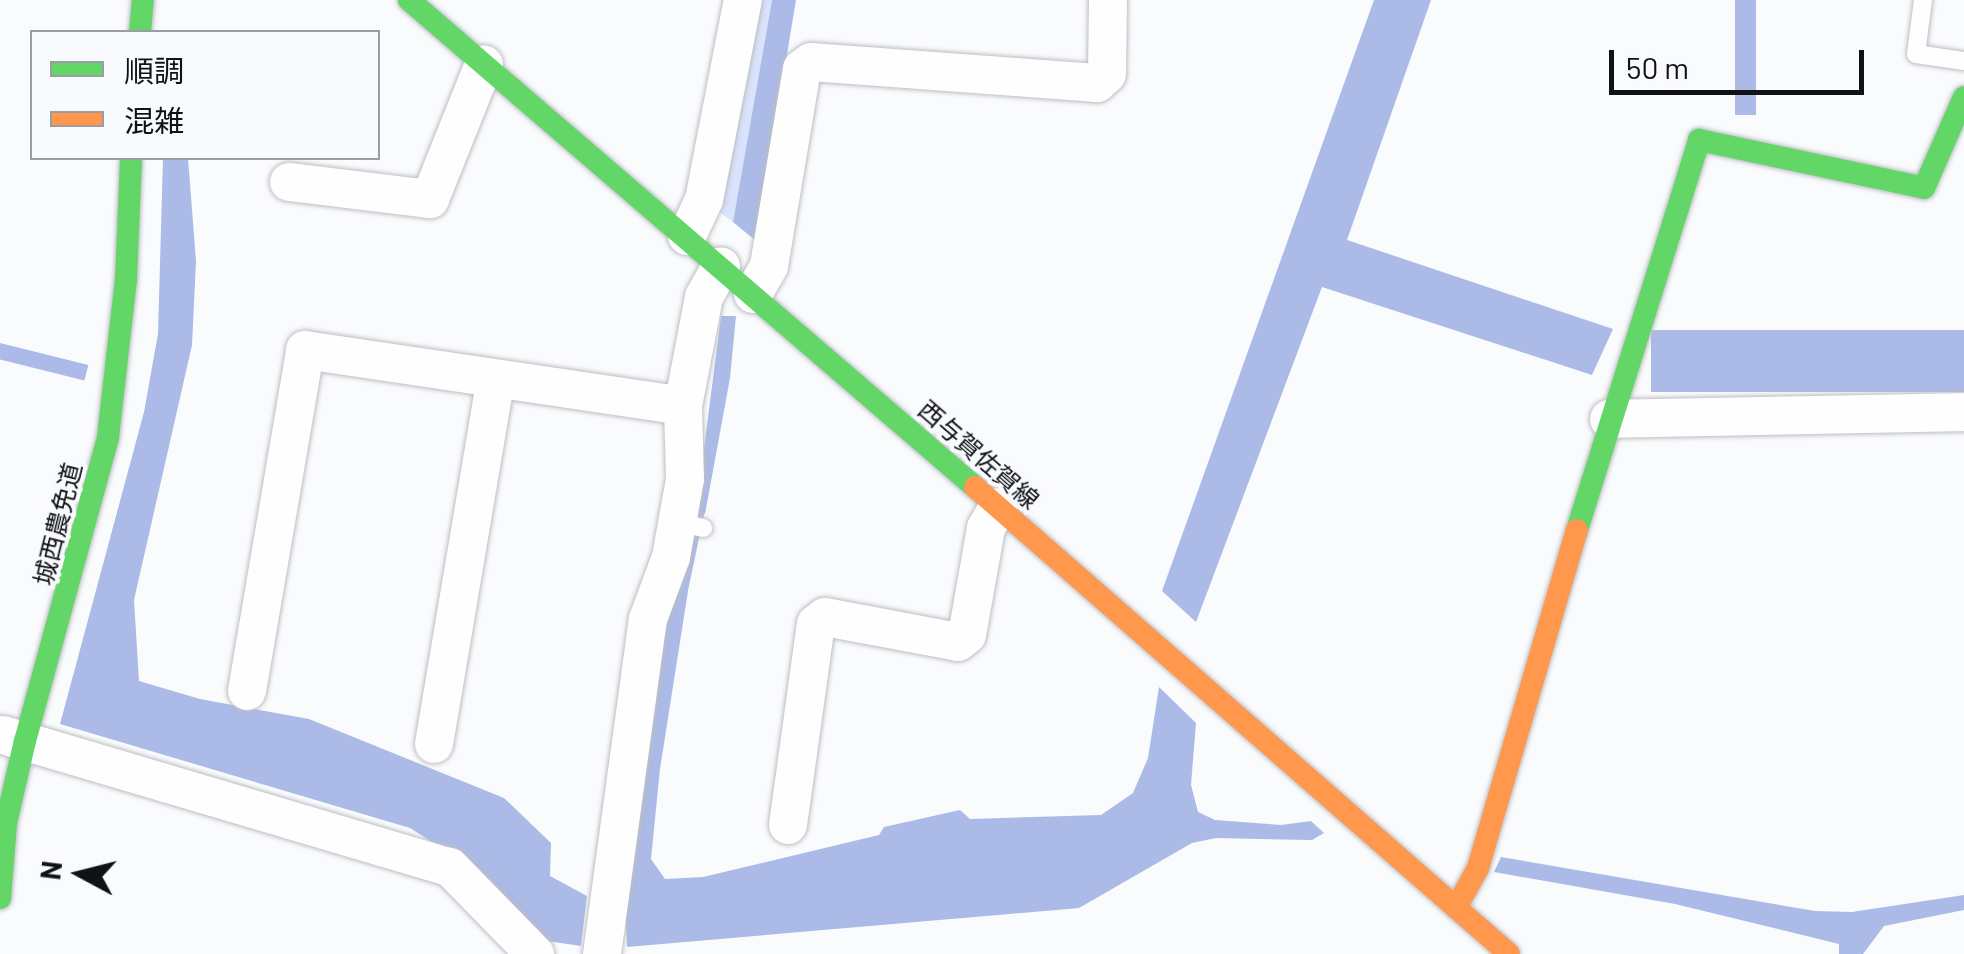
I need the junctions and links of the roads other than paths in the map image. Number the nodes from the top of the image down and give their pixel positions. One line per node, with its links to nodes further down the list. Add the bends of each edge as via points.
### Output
1 (144, 0): 6 (street)
2 (409, 0): 8 (street, 西与賀佐賀線)
3 (743, 0): 12 (street, via 704,200)
4 (1108, 0): 14 (street, via 1107,74 1097,83 812,62 802,69 769,266)
5 (1922, 0): 7 (lane, via 1916,54)
6 (140, 30)
7 (1964, 61)
8 (484, 64): 11 (street, via 430,199); 12 (street, 西与賀佐賀線)
9 (1964, 97): 18 (street, via 1924,188 1699,140)
10 (131, 160): 21 (street, 城西農免道, via 108,437 74,574)
11 (289, 182)
12 (687, 236): 13 (street, 西与賀佐賀線)
13 (721, 266): 14 (street, 西与賀佐賀線); 16 (street, via 704,297)
14 (753, 294): 19 (street, 西与賀佐賀線)
15 (496, 378): 16 (street); 20 (street, via 305,350); 22 (street)
16 (684, 406): 27 (street, via 690,525 648,619)
17 (1964, 412): 18 (street)
18 (1608, 419): 25 (street, via 1478,868)
19 (998, 507): 23 (street, via 986,528 967,635 958,642 824,618 816,624); 25 (street, 西与賀佐賀線)
20 (247, 691)
21 (12, 737): 24 (street, 城西農免道); 26 (street, via 450,867)
22 (434, 744)
23 (788, 825)
24 (0, 898)
25 (1456, 908): 28 (street, 西与賀佐賀線)
26 (535, 954)
27 (602, 954)
28 (1509, 954)

